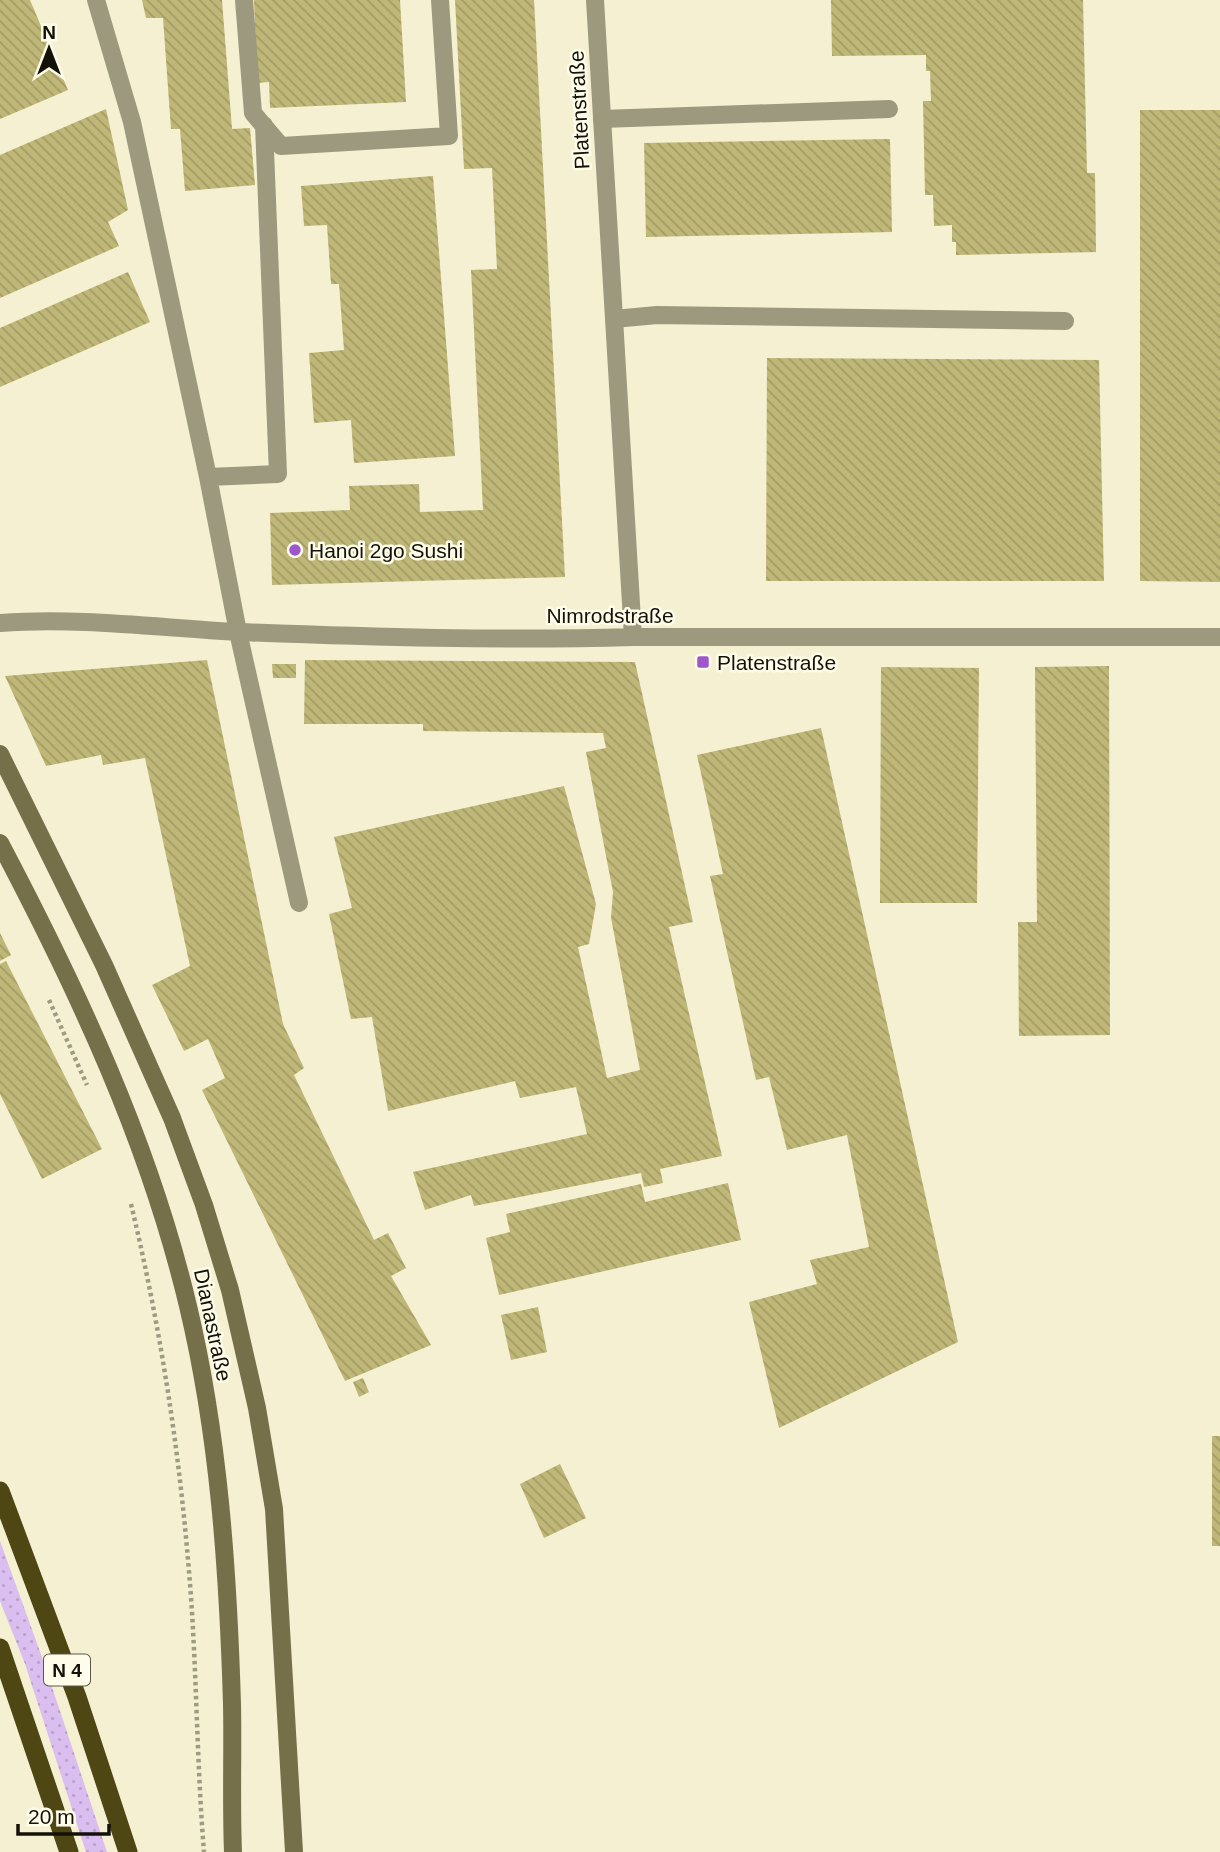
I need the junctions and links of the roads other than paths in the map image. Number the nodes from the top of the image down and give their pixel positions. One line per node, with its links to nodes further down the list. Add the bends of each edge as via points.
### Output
1 (96, 0): 10 (street, via 132,122)
2 (244, 0): 7 (street, via 253,113)
3 (440, 0): 7 (street, via 449,136 281,146)
4 (595, 0): 6 (street, Platenstraße)
5 (889, 109): 6 (street)
6 (602, 119): 8 (street, Platenstraße)
7 (264, 125): 10 (street, via 278,474)
8 (614, 319): 9 (street); 13 (street, Platenstraße)
9 (1065, 321)
10 (208, 477): 12 (street)
11 (0, 623): 12 (street, Nimrodstraße, via 89,622)
12 (238, 632): 13 (street, Nimrodstraße); 17 (street)
13 (633, 637): 14 (street, Nimrodstraße)
14 (1220, 638)
15 (0, 754): 23 (main road, Dianastraße, via 158,1086 218,1248 251,1377 272,1494)
16 (0, 843): 22 (main road, Dianastraße, via 125,1104 158,1196 189,1308 210,1424 223,1541)
17 (299, 903)
18 (0, 1491): 21 (highway, N 4, via 77,1697)
19 (0, 1648): 20 (highway, N 4)
20 (69, 1852)
21 (128, 1852)
22 (233, 1852)
23 (293, 1852)

